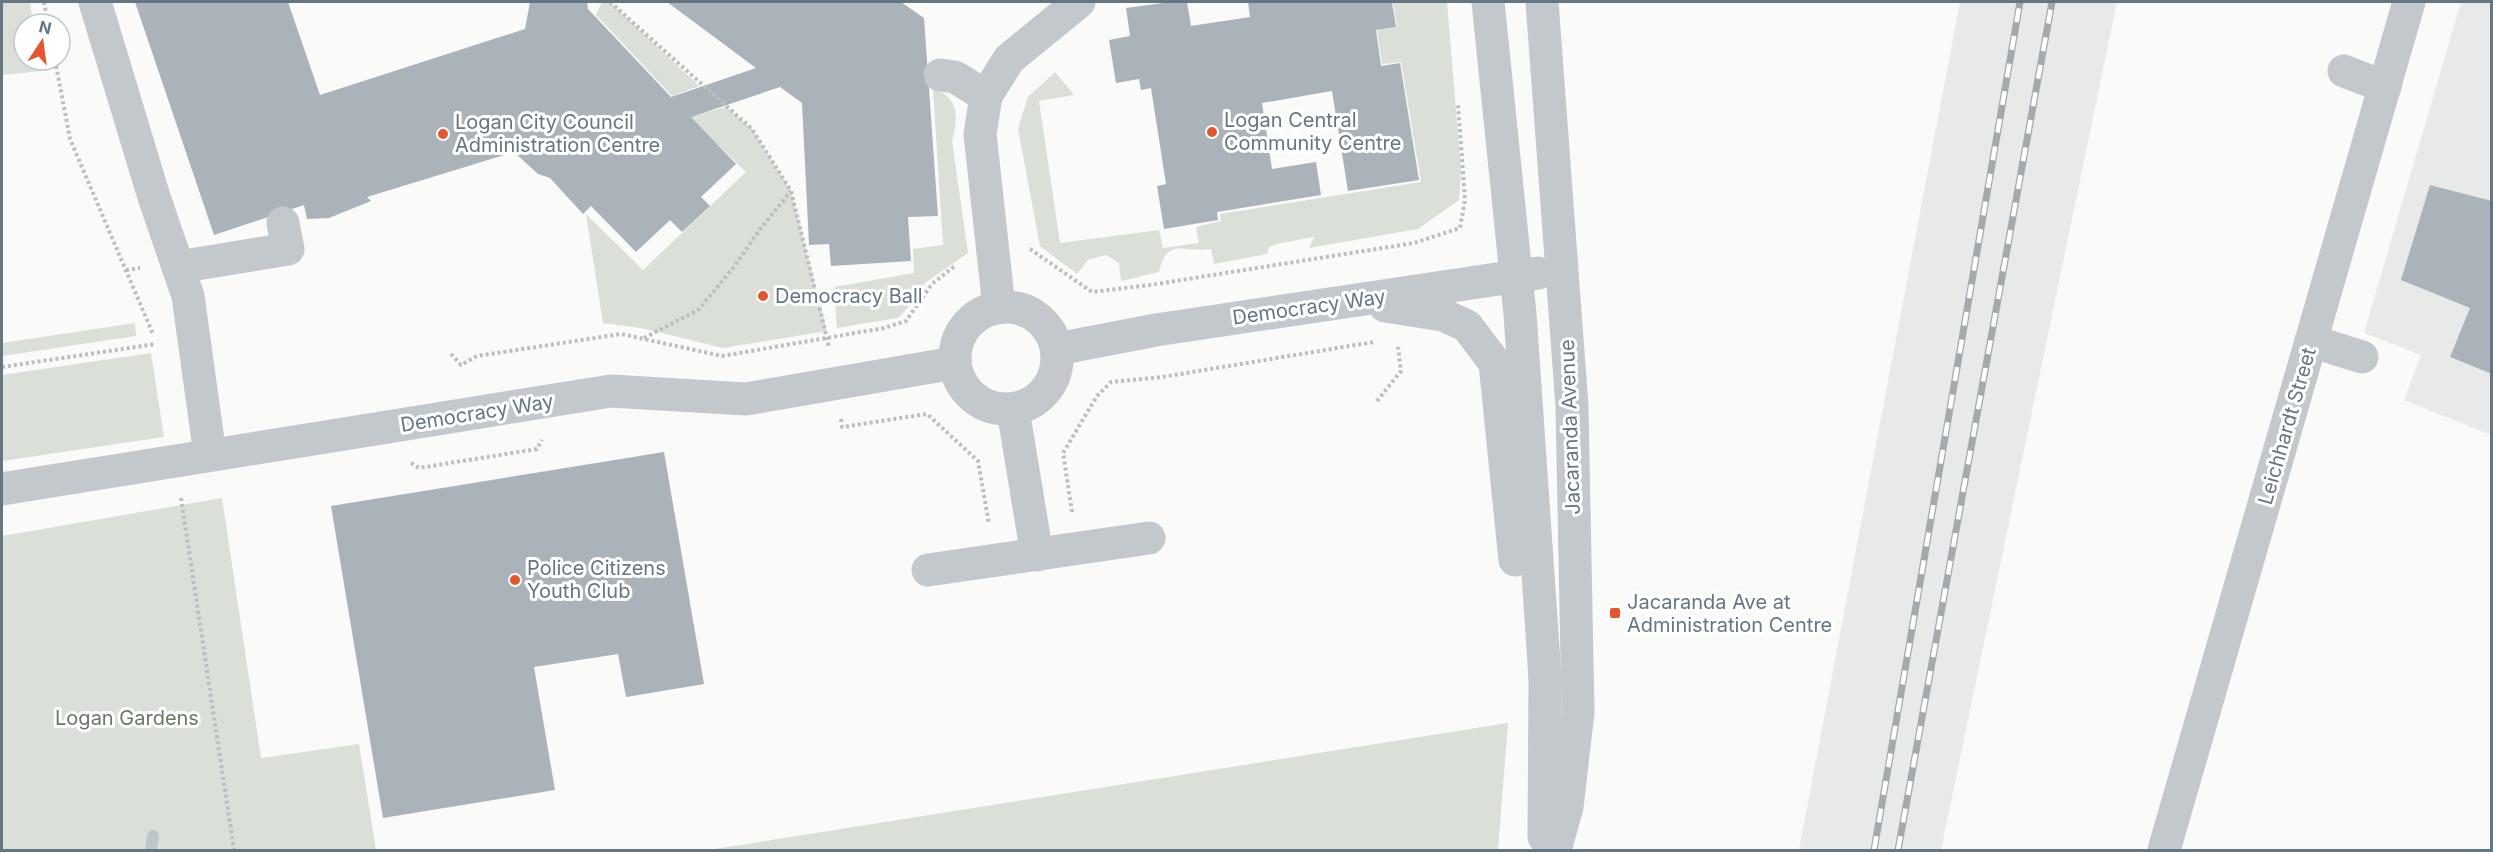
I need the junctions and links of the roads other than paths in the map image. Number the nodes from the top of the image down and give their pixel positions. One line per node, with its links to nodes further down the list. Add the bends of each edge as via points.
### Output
1 (95, 2): 11 (street)
2 (1079, 2): 9 (street, via 1009,59)
3 (1488, 2): 13 (street, Jacaranda Avenue)
4 (1542, 2): 12 (street, Jacaranda Avenue)
5 (2409, 2): 8 (street, Leichhardt Street)
6 (2344, 70): 8 (street)
7 (940, 75): 9 (street, via 955,77)
8 (2385, 87): 16 (street, Leichhardt Street, via 2323,256)
9 (986, 96): 15 (street, via 980,134)
10 (283, 223): 11 (street, via 288,249)
11 (178, 267): 21 (street, via 188,297)
12 (1563, 270): 13 (street, Democracy Way); 28 (street, Jacaranda Avenue, via 1572,406 1578,712 1567,807)
13 (1516, 275): 14 (street, Democracy Way); 26 (street, Jacaranda Avenue)
14 (1350, 301): 17 (street, Democracy Way); 26 (street, via 1443,315 1467,326 1495,363 1515,561)
15 (999, 307): 17 (street, via 1014,308 1035,317 1051,334); 19 (street, via 971,320 958,340)
16 (2311, 341): 18 (street); 29 (street, Leichhardt Street)
17 (1057, 349): 20 (street, via 1058,365 1043,395)
18 (2362, 357)
19 (954, 363): 20 (street, via 967,393 981,404); 21 (street, Democracy Way, via 746,399 611,391)
20 (1013, 410): 24 (street)
21 (210, 455): 22 (street, Democracy Way)
22 (2, 489)
23 (1149, 538): 24 (street)
24 (1037, 555): 25 (street)
25 (928, 570)
26 (1543, 647): 27 (street, Jacaranda Avenue)
27 (1544, 850)
28 (1555, 850)
29 (2164, 850)

